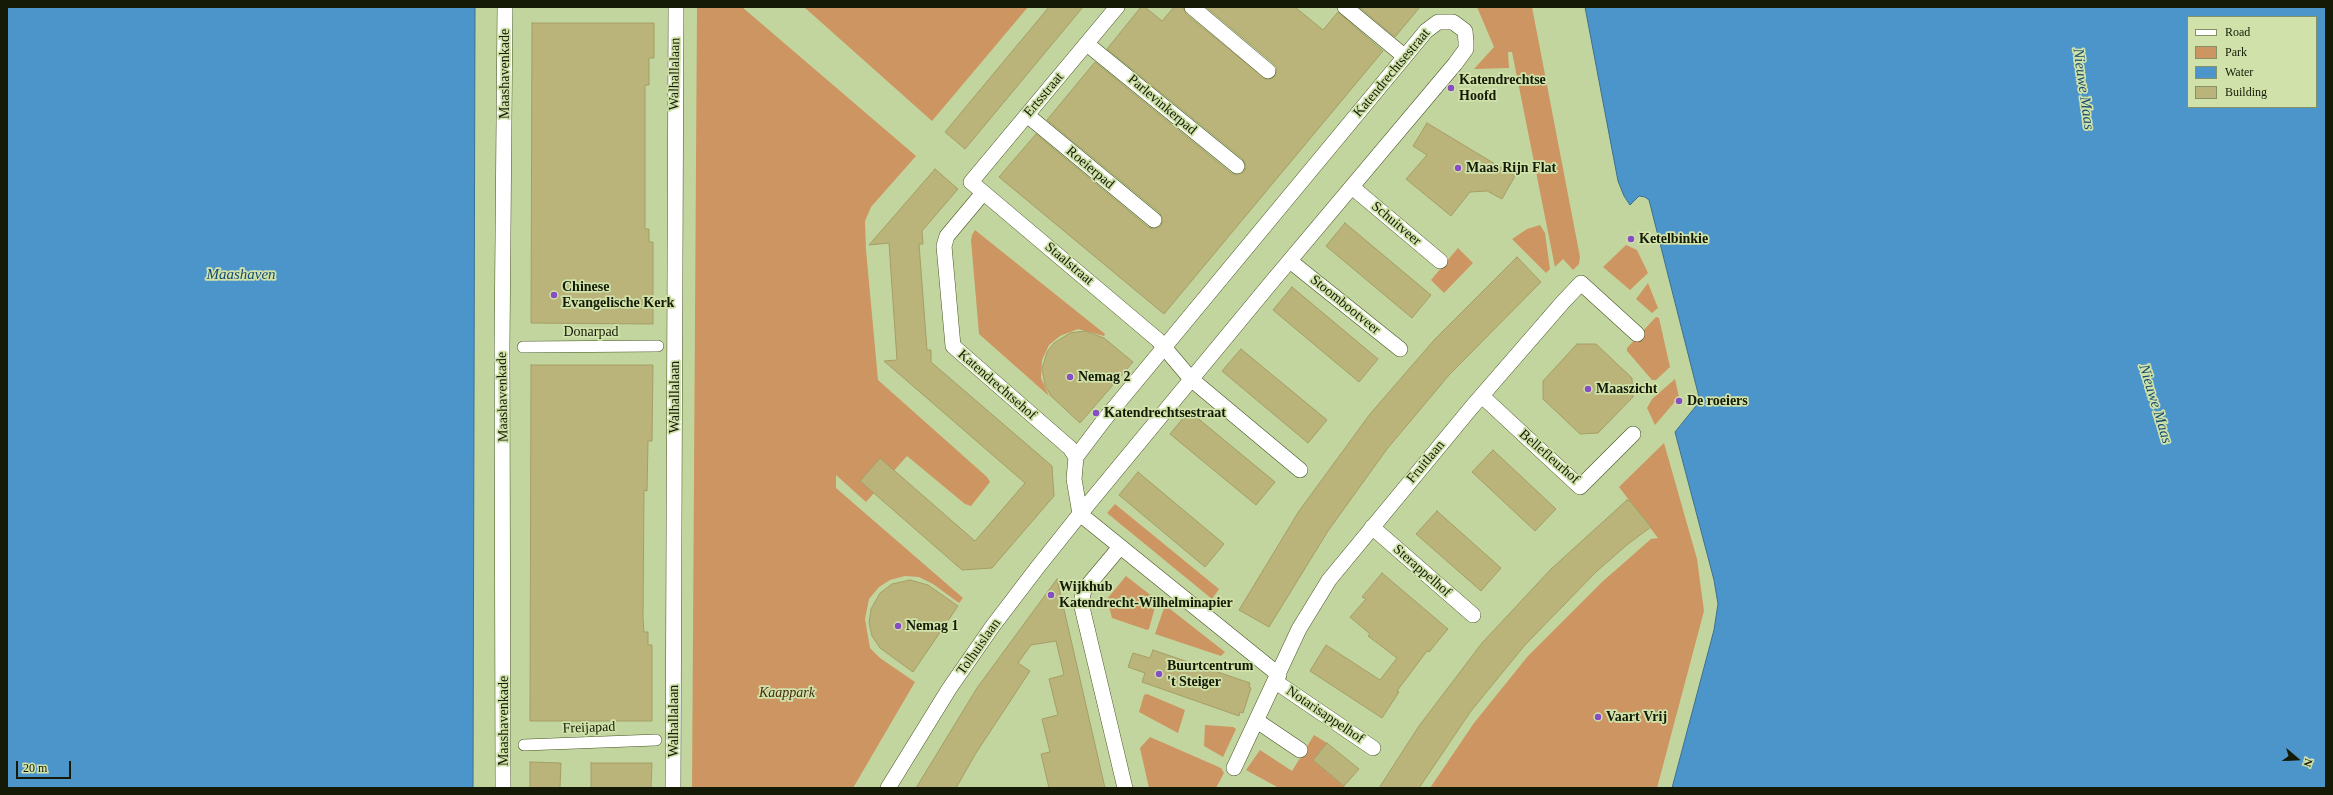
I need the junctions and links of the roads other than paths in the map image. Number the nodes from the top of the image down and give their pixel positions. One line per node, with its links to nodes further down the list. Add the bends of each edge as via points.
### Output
1 (505, 7): 40 (street, Maashavenkade, via 502,339)
2 (676, 7): 41 (street, Walhallalaan)
3 (1117, 7): 6 (street, Ertsstraat)
4 (1192, 7): 8 (street)
5 (1354, 10): 7 (street)
6 (1087, 44): 9 (street, Ertsstraat); 10 (street, Parlevinkerpad)
7 (1404, 56): 12 (street, Katendrechtsestraat, via 1426,31 1438,22 1453,22 1465,31 1466,49); 19 (street, Katendrechtsestraat)
8 (1268, 71)
9 (1027, 115): 11 (street, Ertsstraat); 14 (street, Roeierpad)
10 (1237, 166)
11 (971, 182): 13 (street, Staalstraat)
12 (1352, 187): 15 (street, Katendrechtsestraat); 16 (street, Schuitveer)
13 (983, 193): 19 (street, Staalstraat); 25 (street, Katendrechtsehof, via 946,236 944,246 953,346 1070,448)
14 (1154, 220)
15 (1290, 260): 21 (street, Stoombootveer); 22 (street, Katendrechtsestraat)
16 (1440, 261)
17 (1637, 334): 23 (street, Fruitlaan, via 1580,283)
18 (658, 346): 20 (street, Donarpad)
19 (1166, 346): 22 (street); 25 (street, Katendrechtsestraat)
20 (523, 347)
21 (1400, 349)
22 (1191, 379): 26 (street); 28 (street, Katendrechtsestraat)
23 (1482, 396): 24 (street, Bellefleurhof, via 1580,487); 30 (street, Fruitlaan)
24 (1632, 434)
25 (1076, 457): 27 (street)
26 (1300, 470)
27 (1074, 479): 28 (street, via 1078,487 1088,491); 29 (street)
28 (1102, 488): 29 (street, Katendrechtsestraat)
29 (1080, 514): 31 (street); 42 (street, Tolhuislaan, via 992,627)
30 (1372, 527): 32 (street, Sterappelhof); 33 (street, Fruitlaan, via 1329,580 1309,611)
31 (1120, 547): 33 (street); 43 (street, via 1084,590 1081,603)
32 (1473, 615)
33 (1278, 678): 34 (street, Fruitlaan); 37 (street, Notarisappelhof)
34 (1257, 721): 38 (street); 39 (street, Fruitlaan)
35 (656, 740): 36 (street, Freijapad)
36 (524, 745)
37 (1373, 748)
38 (1300, 750)
39 (1234, 768)
40 (503, 788)
41 (673, 788)
42 (888, 788)
43 (1124, 788)

